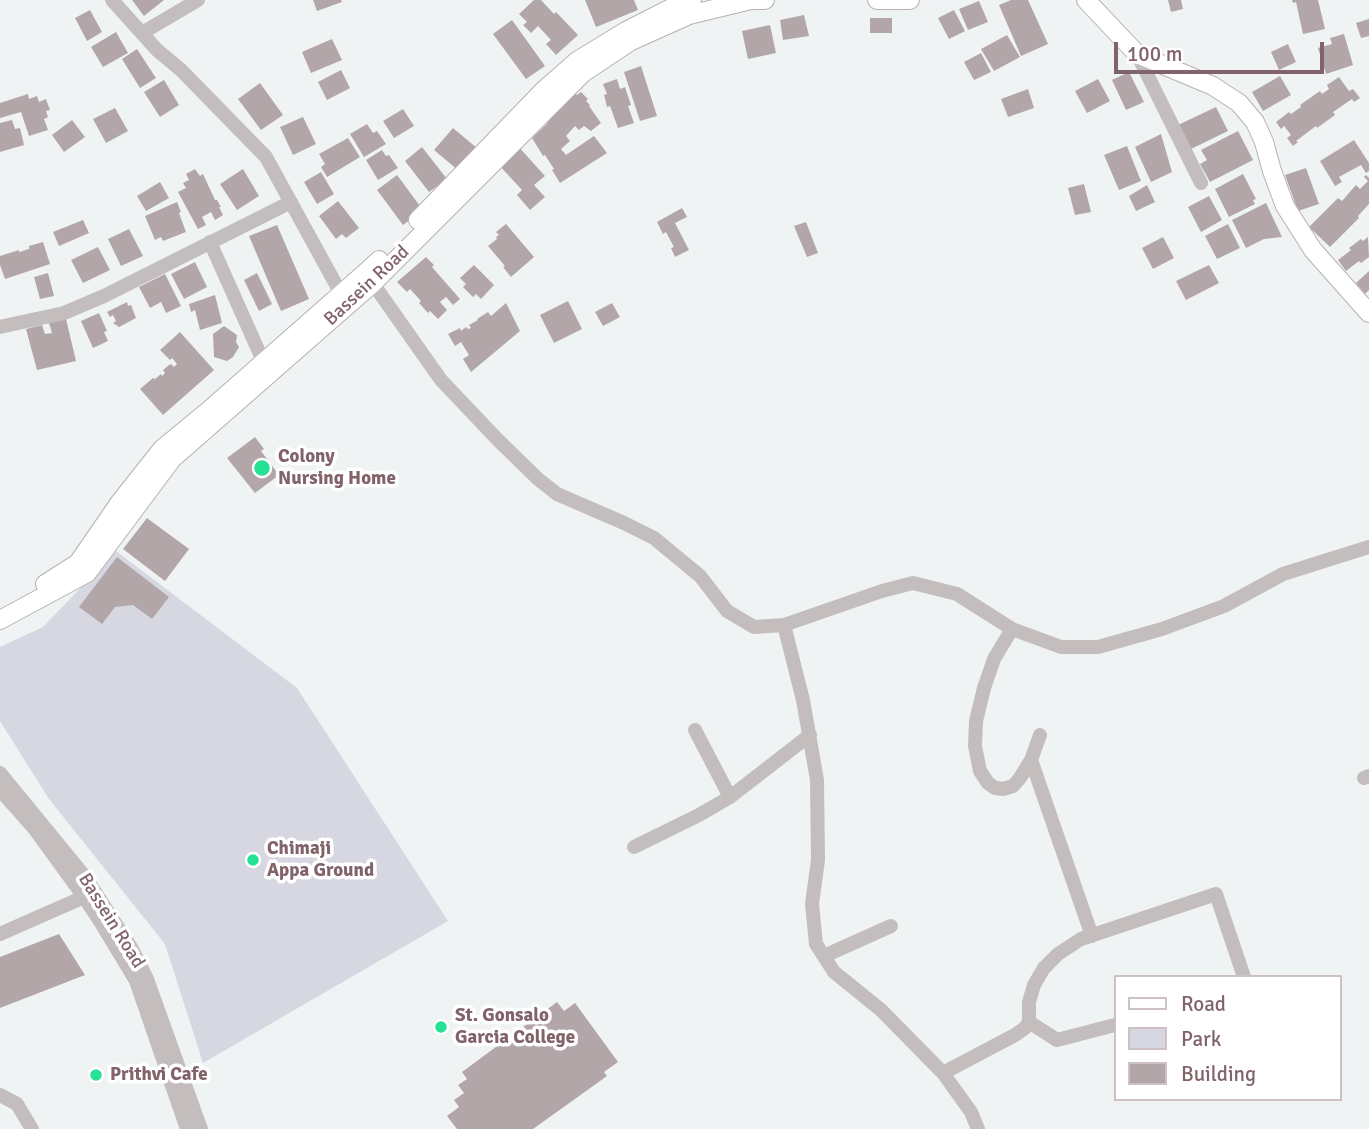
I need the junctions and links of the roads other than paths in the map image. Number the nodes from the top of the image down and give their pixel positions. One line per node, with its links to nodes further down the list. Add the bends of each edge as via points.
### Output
1 (113, 0): 8 (street)
2 (198, 0): 8 (street)
3 (692, 0): 13 (main road, Bassein Road, via 626,31 577,61 544,90)
4 (765, 0): 13 (main road, Bassein Road, via 689,15 631,41 583,73)
5 (877, 0): 6 (main road)
6 (910, 0)
7 (1086, 0): 9 (main road)
8 (142, 33): 11 (street, via 266,157)
9 (1138, 54): 10 (street); 15 (main road, via 1213,86 1239,103 1264,142 1285,206 1313,250)
10 (1201, 183)
11 (291, 202): 12 (street); 14 (street)
12 (210, 242): 16 (street, via 64,313); 17 (street)
13 (369, 278): 14 (main road, Bassein Road); 21 (street, via 441,380 538,479 556,494 654,538 699,576 727,611 754,627)
14 (344, 300): 17 (main road, Bassein Road)
15 (1369, 312)
16 (0, 327)
17 (266, 369): 19 (main road, Bassein Road, via 162,449 78,563); 20 (main road, Bassein Road, via 172,459 87,573)
18 (1369, 547): 22 (street, via 1283,573 1224,606 1098,648 1061,647)
19 (0, 611)
20 (0, 621)
21 (784, 625): 22 (street, via 913,583 957,594); 24 (street)
22 (1012, 629): 26 (street, via 984,688 975,746 980,771 995,788 1013,786)
23 (695, 730): 29 (street)
24 (810, 735): 29 (street); 35 (street, via 817,780 818,860 812,904 816,944)
25 (1040, 735): 26 (street)
26 (1031, 760): 34 (street)
27 (0, 773): 43 (street, Bassein Road, via 86,878 132,949)
28 (0, 790): 31 (street, Bassein Road)
29 (730, 797): 30 (street)
30 (634, 847)
31 (83, 897): 33 (street); 42 (street, Bassein Road, via 136,981)
32 (891, 926): 35 (street)
33 (0, 934)
34 (1092, 936): 36 (street, via 1216,894); 37 (street, via 1058,954 1044,968 1031,993)
35 (824, 956): 39 (street, via 834,972 881,1010)
36 (1243, 975)
37 (1029, 1022): 38 (street, via 1057,1040); 39 (street, via 1015,1035)
38 (1114, 1025)
39 (943, 1073): 44 (street)
40 (0, 1095): 41 (street, via 17,1104)
41 (32, 1129)
42 (187, 1129)
43 (201, 1129)
44 (978, 1129)

